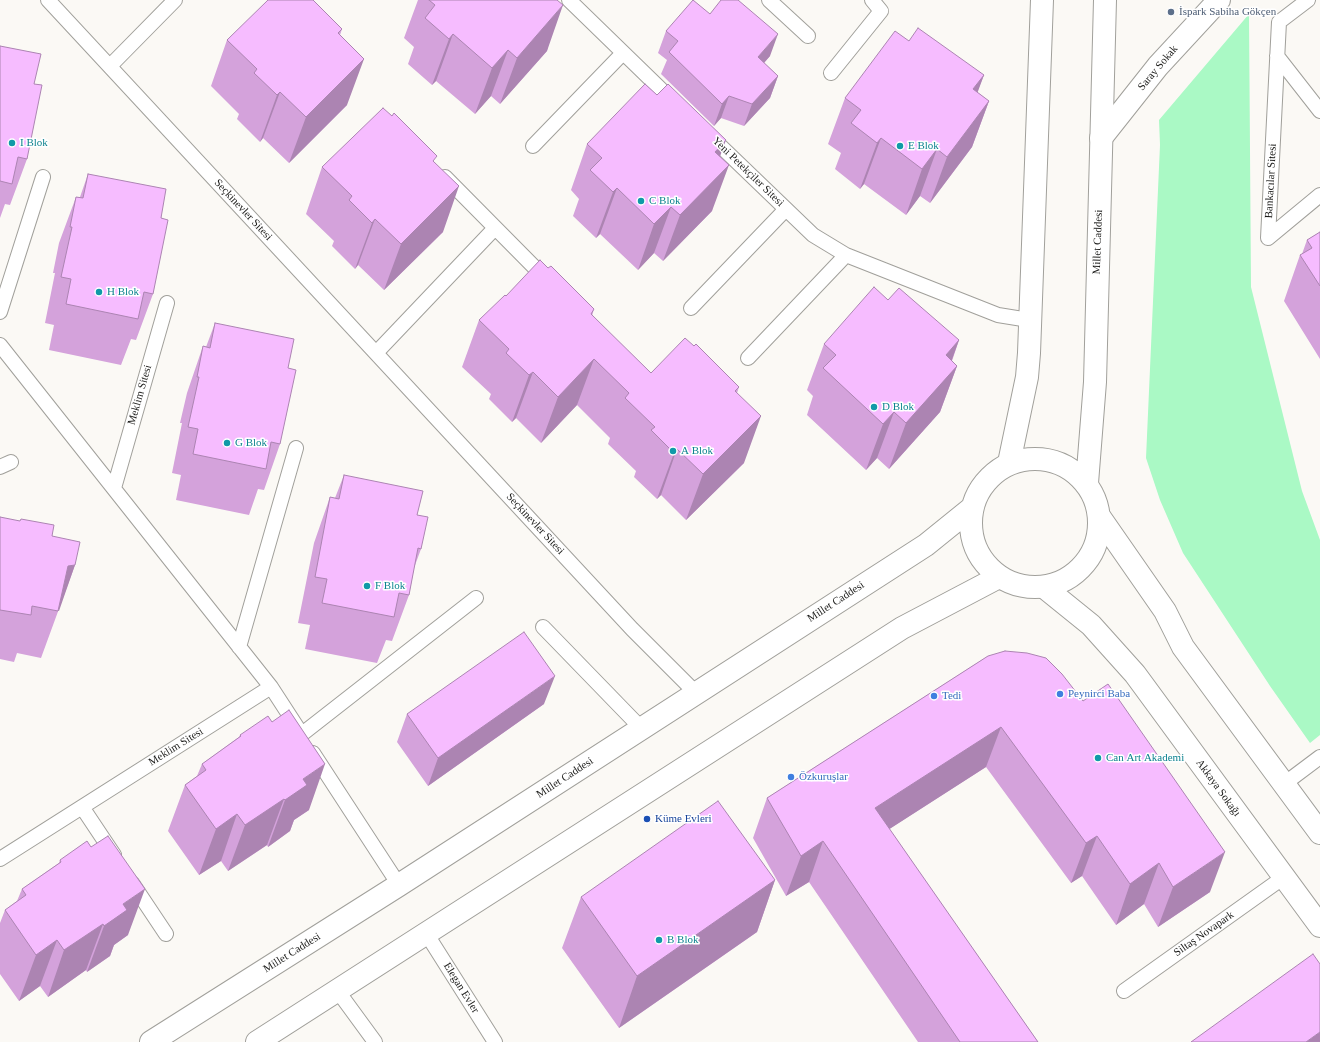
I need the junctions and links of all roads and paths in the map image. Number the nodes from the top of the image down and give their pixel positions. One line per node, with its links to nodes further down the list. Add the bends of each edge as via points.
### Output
1 (48, 0): 13 (lane, Seçkinevler Sitesi)
2 (175, 0): 13 (lane)
3 (568, 0): 11 (lane)
4 (770, 0): 10 (lane)
5 (872, 0): 14 (lane, via 881,11)
6 (1042, 0): 30 (main road)
7 (1106, 0): 18 (main road, Millet Caddesi)
8 (1219, 0): 18 (main road, Saray Sokak, via 1158,66)
9 (1308, 0): 12 (lane, Bankacılar Sitesi, via 1279,22)
10 (808, 36)
11 (623, 53): 16 (lane); 19 (lane)
12 (1277, 56): 15 (lane); 22 (lane, Bankacılar Sitesi, via 1268,238)
13 (110, 66): 32 (lane, Seçkinevler Sitesi)
14 (831, 73)
15 (1320, 111)
16 (685, 112)
17 (702, 128): 23 (lane, Yeni Petekçiler Sitesi)
18 (1101, 138): 36 (main road, Millet Caddesi, via 1095,382)
19 (533, 146)
20 (434, 166): 24 (lane)
21 (43, 177): 29 (lane)
22 (1320, 195)
23 (786, 209): 25 (lane, Yeni Petekçiler Sitesi, via 813,235); 28 (lane, Yeni Petekçiler Sitesi)
24 (496, 228): 26 (lane); 32 (lane)
25 (846, 255): 30 (lane, Yeni Petekçiler Sitesi, via 998,315); 33 (lane)
26 (548, 281)
27 (167, 303): 37 (lane, Meklim Sitesi)
28 (691, 308)
29 (0, 312)
30 (1029, 320): 35 (main road, via 1027,377)
31 (0, 345): 37 (lane)
32 (376, 353): 46 (lane, Seçkinevler Sitesi, via 632,629)
33 (748, 358)
34 (296, 448): 44 (lane)
35 (1009, 463): 36 (main road, via 1038,459 1060,464); 38 (main road, via 992,475 979,491)
36 (1087, 483): 39 (main road, via 1098,501)
37 (114, 488): 44 (lane)
38 (973, 507): 40 (main road, via 970,527 974,547 985,564); 46 (main road, Millet Caddesi, via 926,545)
39 (1099, 516): 41 (main road, via 1098,538 1089,558 1075,574 1058,584); 50 (main road, via 1165,611 1183,646)
40 (999, 578): 41 (main road, via 1018,586); 58 (main road, via 902,628)
41 (1044, 587): 54 (main road, Akkaya Sokağı, via 1091,626 1135,674)
42 (476, 598): 48 (lane)
43 (543, 627): 47 (lane)
44 (239, 647): 45 (lane)
45 (271, 687): 48 (lane); 51 (lane, Meklim Sitesi)
46 (697, 694): 47 (main road, Millet Caddesi)
47 (642, 729): 55 (main road, Millet Caddesi)
48 (302, 734): 55 (lane)
49 (1320, 757): 50 (lane)
50 (1284, 784): 52 (main road)
51 (82, 807): 53 (lane, Meklim Sitesi); 57 (lane)
52 (1320, 833)
53 (0, 859)
54 (1284, 878): 56 (main road, Akkaya Sokağı); 60 (lane, Siltaş Novapark)
55 (399, 885): 61 (main road, Millet Caddesi)
56 (1320, 926)
57 (166, 934)
58 (426, 934): 59 (main road); 64 (lane, Elegan Evler)
59 (337, 990): 62 (main road); 63 (lane)
60 (1124, 991)
61 (151, 1042)
62 (257, 1042)
63 (375, 1042)
64 (495, 1042)

